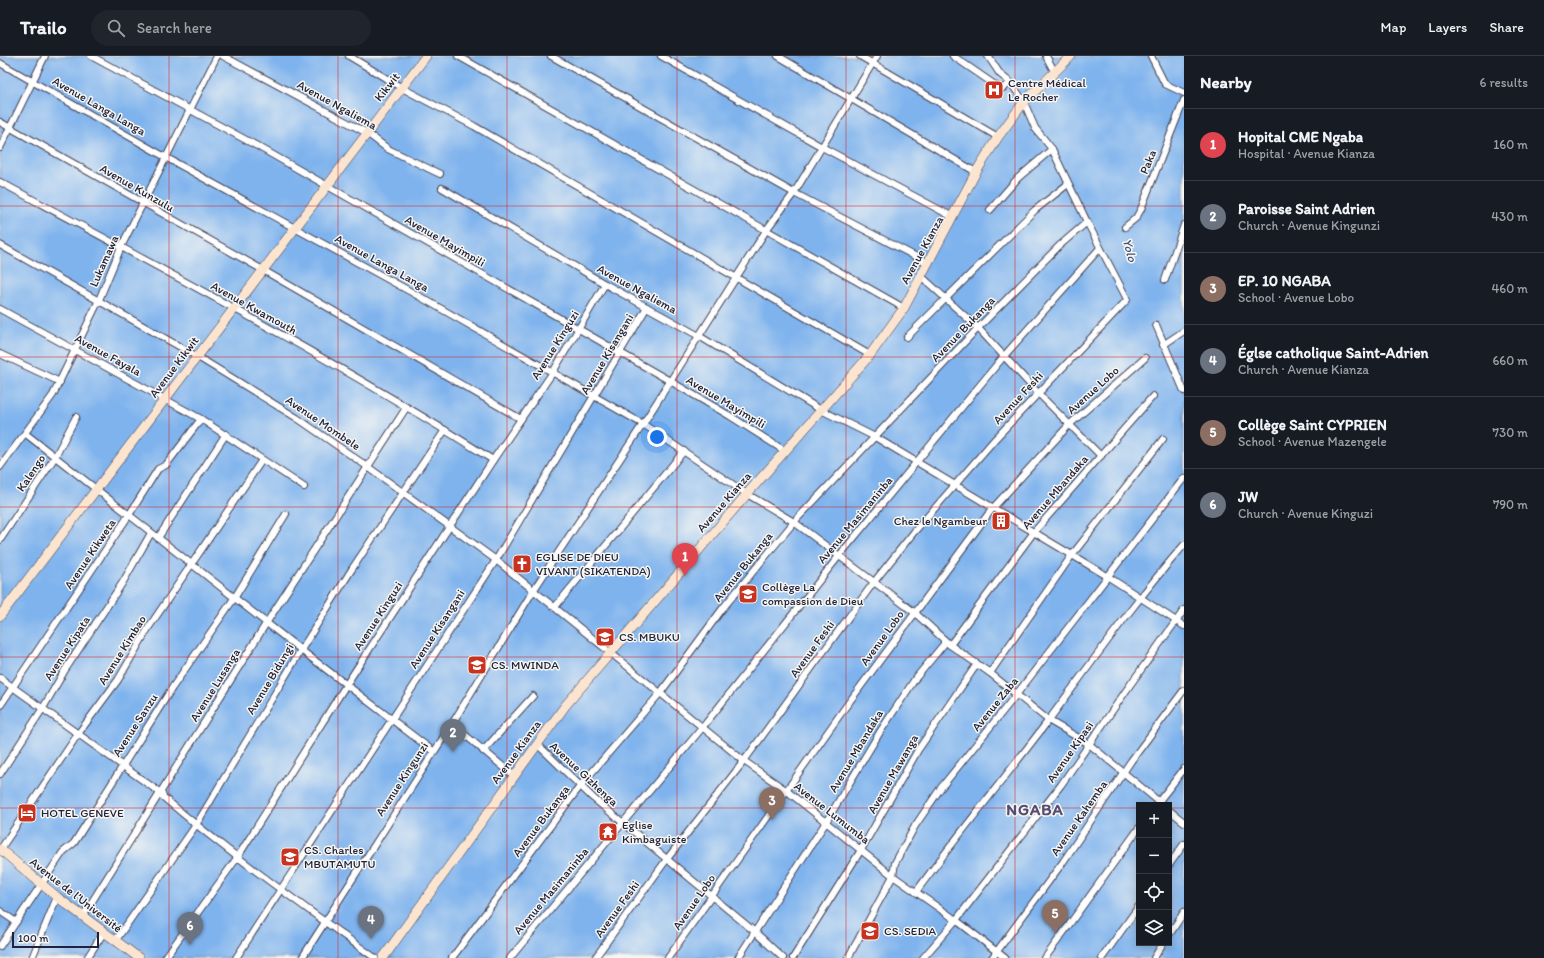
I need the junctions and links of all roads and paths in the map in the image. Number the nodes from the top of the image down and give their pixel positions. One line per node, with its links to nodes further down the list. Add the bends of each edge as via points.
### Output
1 (45, 56): 21 (street)
2 (91, 56): 28 (street, Avenue Mayimpili)
3 (217, 56): 28 (street, Lukamawa)
4 (223, 56): 31 (street, Avenue Ngaliema)
5 (349, 56): 23 (street)
6 (426, 56): 23 (street, Kikwit)
7 (458, 56): 51 (street)
8 (551, 56): 43 (street)
9 (660, 56): 33 (street)
10 (778, 56): 25 (street)
11 (860, 56): 19 (street)
12 (877, 56): 19 (street, Avenue Kingunzi)
13 (953, 56): 22 (street, via 1001,89)
14 (988, 56): 22 (street, via 1000,74)
15 (1046, 56): 20 (street)
16 (1071, 56): 20 (street, Avenue Kianza)
17 (1151, 56): 24 (street, via 1165,84)
18 (0, 63): 21 (street, Avenue Langa Langa)
19 (873, 64): 25 (street, Avenue Kingunzi); 32 (street)
20 (1057, 68): 27 (street, Avenue Kianza)
21 (33, 82): 30 (street); 36 (street, Avenue Langa Langa)
22 (1011, 83): 27 (street)
23 (402, 88): 31 (street, Kikwit); 57 (street, via 474,126)
24 (1184, 93)
25 (852, 99): 33 (street, Avenue Kingunzi); 37 (street)
26 (1184, 100): 49 (street, Paka, via 1141,209 1136,218)
27 (1024, 102): 32 (street, Avenue Kianza); 35 (street, via 1035,128)
28 (190, 111): 36 (street, Lukamawa); 41 (street, Avenue Mayimpili)
29 (0, 122): 30 (street, Avenue Kunzulu)
30 (10, 128): 34 (street); 44 (street, Avenue Kunzulu)
31 (367, 132): 38 (street, Avenue Ngaliema, via 388,149); 41 (street, Avenue Kikwit)
32 (998, 137): 37 (street, Avenue Kianza)
33 (822, 147): 43 (street, Avenue Kingunzi); 46 (street)
34 (0, 148)
35 (1052, 150): 40 (street); 45 (street, via 1018,178)
36 (166, 158): 44 (street, Lukamawa); 50 (street, Avenue Langa Langa)
37 (976, 172): 46 (street, Avenue Kianza)
38 (440, 174)
39 (0, 182): 53 (street, Avenue Kwamouth)
40 (1068, 184): 47 (street); 61 (street, via 1035,210)
41 (327, 187): 50 (street, Avenue Kikwit); 69 (street, Avenue Mayimpili)
42 (442, 188): 60 (street, Avenue Ngaliema)
43 (794, 193): 51 (street, Avenue Kingunzi); 55 (street)
44 (144, 205): 53 (street, Lukamawa); 56 (street, Avenue Kunzulu)
45 (990, 210)
46 (953, 217): 55 (street, Avenue Kianza)
47 (1087, 222): 54 (street); 68 (street, Avenue Bukanga, via 1059,246)
48 (1184, 225): 59 (street)
49 (1125, 227)
50 (294, 228): 56 (street, Avenue Kikwit); 81 (street, Avenue Langa Langa)
51 (767, 229): 57 (street, Avenue Kingunzi); 64 (street)
52 (0, 245): 62 (street, Avenue Mombele)
53 (121, 247): 62 (street, Lukamawa); 66 (street, Avenue Kwamouth)
54 (1100, 248): 78 (street, Avenue Masimaninba); 85 (street, Avenue Feshi, via 1126,297 1125,304)
55 (928, 263): 58 (street, Avenue Kianza)
56 (263, 270): 66 (street, Avenue Kikwit); 92 (street)
57 (736, 276): 71 (street, Avenue Kingunzi); 77 (street)
58 (921, 276): 61 (street); 64 (street, Avenue Kianza)
59 (1165, 280)
60 (604, 284): 63 (street, Avenue Ngaliema); 69 (street, Avenue Kinguzi)
61 (946, 298): 68 (street); 72 (street)
62 (99, 300): 74 (street, Lukamawa); 79 (street, Avenue Mombele)
63 (647, 307): 71 (street, Avenue Ngaliema); 75 (street, Avenue Kisangani)
64 (904, 308): 77 (street, Avenue Kianza)
65 (0, 309): 74 (street, Avenue Fayala)
66 (234, 309): 79 (street, Avenue Kikwit); 89 (street, Avenue Kwamouth)
67 (1156, 325): 73 (street)
68 (978, 328): 78 (street); 99 (street, Avenue Bukanga)
69 (579, 330): 75 (street, Avenue Mayimpili); 81 (street, Avenue Kinguzi)
70 (1184, 331): 73 (street)
71 (699, 336): 82 (street, Avenue Kingunzi); 90 (street, Avenue Ngaliema)
72 (907, 337)
73 (1164, 344): 84 (street)
74 (76, 349): 83 (street, Lukamawa); 88 (street, Avenue Fayala)
75 (621, 353): 82 (street, Avenue Mayimpili); 86 (street, Avenue Kisangani)
76 (0, 354): 83 (street)
77 (870, 355): 90 (street, Avenue Kianza)
78 (1004, 356): 85 (street); 107 (street, Avenue Masimaninba)
79 (198, 357): 88 (street, Avenue Kikwit); 108 (street, Avenue Mombele)
80 (1145, 358): 95 (street, Avenue Lobo)
81 (553, 372): 86 (street, Avenue Langa Langa); 92 (street, Avenue Kinguzi)
82 (670, 381): 94 (street, Avenue Kingunzi); 102 (street, Avenue Mayimpili)
83 (60, 382): 97 (street, Lukamawa)
84 (1184, 391)
85 (1038, 393): 95 (street); 111 (street, Avenue Feshi)
86 (594, 396): 94 (street, Avenue Langa Langa); 128 (street, Avenue Kisangani)
87 (1153, 396): 103 (street, Avenue Mbandaka)
88 (166, 399): 93 (street, Avenue Fayala); 113 (street, Avenue Kikwit)
89 (406, 408): 96 (street, Avenue Kwamouth); 108 (street, Avenue Lusanga)
90 (821, 410): 99 (street, Avenue Ngaliema); 102 (street, Avenue Kianza)
91 (76, 417): 104 (street, Kalengo)
92 (521, 418): 106 (street, Avenue Kinguzi)
93 (201, 419): 98 (street, Avenue Fayala); 118 (street, Avenue Kikweta, via 166,466 158,469)
94 (643, 424): 101 (street, Avenue Langa Langa); 132 (street, Avenue Kingunzi)
95 (1069, 426): 103 (street); 116 (street, Avenue Lobo)
96 (445, 430): 106 (street, Avenue Kwamouth); 114 (street, Avenue Bidungi)
97 (26, 434): 104 (street); 109 (street, Lukamawa)
98 (226, 434): 105 (street, Avenue Fayala); 123 (street)
99 (875, 437): 107 (street, Avenue Ngaliema); 119 (street, Avenue Bukanga)
100 (1163, 439): 126 (street)
101 (684, 451): 115 (street, Avenue Langa Langa); 135 (street)
102 (785, 451): 115 (street, Avenue Kianza)
103 (1101, 456): 121 (street, Avenue Mbandaka)
104 (55, 457): 113 (street); 124 (street, Kalengo)
105 (262, 460): 112 (street, Avenue Fayala); 129 (street, Avenue Kimbao)
106 (493, 460): 120 (street, Avenue Kinguzi)
107 (916, 463): 111 (street, Avenue Ngaliema); 127 (street, Avenue Masimaninba)
108 (368, 466): 114 (street, Avenue Mombele); 140 (street, Avenue Lusanga)
109 (0, 467)
110 (1184, 478): 130 (street, Avenue Zaba)
111 (953, 486): 116 (street, Avenue Ngaliema); 131 (street, Avenue Feshi)
112 (304, 487)
113 (97, 489): 118 (street); 138 (street, Avenue Kikwit)
114 (404, 492): 120 (street, Avenue Mombele); 144 (street, Avenue Bidungi, via 352,568)
115 (747, 494): 119 (street, Avenue Langa Langa); 145 (street, Avenue Kianza)
116 (992, 509): 121 (street, Avenue Ngaliema); 137 (street, Avenue Lobo)
117 (286, 514): 133 (street, Avenue Sanzu)
118 (129, 515): 122 (street); 150 (street, Avenue Kikweta)
119 (794, 522): 127 (street, Avenue Langa Langa); 152 (street, Avenue Bukanga, via 723,608)
120 (450, 528): 128 (street, Avenue Mombele); 149 (street, Avenue Kinguzi)
121 (1034, 532): 126 (street, Avenue Ngaliema); 143 (street, Avenue Mbandaka)
122 (151, 533): 123 (street); 156 (street, Avenue Kipata)
123 (158, 538): 129 (street)
124 (0, 540)
125 (1184, 545): 134 (street)
126 (1072, 555): 130 (street, Avenue Ngaliema); 147 (street)
127 (839, 556): 131 (street, Avenue Langa Langa); 160 (street, Avenue Masimaninba)
128 (496, 560): 132 (street, Avenue Mombele); 157 (street, Avenue Kisangani)
129 (192, 564): 133 (street); 161 (street, Avenue Kimbao, via 149,627 118,680)
130 (1107, 576): 134 (street, Avenue Ngaliema); 153 (street, Avenue Zaba)
131 (874, 582): 137 (street, Avenue Langa Langa); 166 (street, Avenue Feshi)
132 (533, 591): 135 (street, Avenue Mombele); 159 (street, Avenue Kingunzi)
133 (235, 597): 140 (street); 167 (street, Avenue Sanzu)
134 (1140, 598): 139 (street, Avenue Ngaliema); 158 (street)
135 (555, 607): 145 (street, Avenue Mombele)
136 (1184, 610): 139 (street, Avenue Kipasi)
137 (914, 612): 142 (street, Avenue Langa Langa); 173 (street, Avenue Lobo)
138 (0, 616)
139 (1177, 621): 141 (street, Avenue Ngaliema); 163 (street, Avenue Kipasi)
140 (267, 622): 144 (street); 174 (street, Avenue Lusanga)
141 (1184, 626)
142 (944, 640): 143 (street, Avenue Langa Langa); 178 (street, Avenue Mbandaka, via 944,644 915,679 885,725)
143 (950, 645): 146 (street, Avenue Langa Langa)
144 (301, 650): 149 (street); 181 (street, Avenue Bidungi)
145 (611, 653): 152 (street, Avenue Lumumba); 162 (street, Avenue Kianza)
146 (977, 664): 147 (street, Avenue Langa Langa); 185 (street, Avenue Mawanga, via 918,750)
147 (990, 673): 153 (street, Avenue Langa Langa)
148 (0, 678): 150 (street)
149 (346, 685): 157 (street); 186 (street, Avenue Kinguzi)
150 (13, 687): 155 (street, Avenue Kikweta); 156 (street)
151 (1184, 690): 169 (street, Avenue Kahemba)
152 (661, 692): 160 (street, Avenue Lumumba); 172 (street, Avenue Bukanga)
153 (1016, 695): 158 (street, Avenue Langa Langa); 189 (street, Avenue Zaba, via 940,788 895,863)
154 (533, 696): 165 (street)
155 (0, 706)
156 (43, 708): 161 (street); 170 (street, Avenue Kipata)
157 (392, 719): 164 (street); 191 (street, Avenue Kisangani)
158 (1048, 720): 163 (street, Avenue Langa Langa); 192 (street)
159 (452, 724): 164 (street, Avenue Kingunzi); 165 (street)
160 (702, 728): 166 (street, Avenue Lumumba); 180 (street, Avenue Masimaninba)
161 (78, 734): 167 (street); 184 (street, Avenue Kimbao)
162 (536, 744): 171 (street, Avenue Kianza); 172 (street, Avenue Gizhenga)
163 (1090, 744): 169 (street, Avenue Langa Langa); 199 (street, Avenue Kipasi)
164 (433, 751): 201 (street, Avenue Kingunzi)
165 (483, 751): 171 (street)
166 (744, 761): 173 (street, Avenue Lumumba); 187 (street, Avenue Feshi)
167 (122, 766): 174 (street); 190 (street, Avenue Sanzu, via 74,843 63,852)
168 (1184, 769): 176 (street)
169 (1124, 773): 175 (street, Avenue Langa Langa); 208 (street, Avenue Kahemba)
170 (0, 774)
171 (513, 776): 216 (street, Avenue Kianza)
172 (581, 785): 180 (street, Avenue Gizhenga); 217 (street, Avenue Bukanga)
173 (787, 791): 178 (street, Avenue Lumumba); 193 (street, Avenue Lobo)
174 (162, 794): 181 (street); 198 (street, Avenue Lusanga)
175 (1157, 802)
176 (1160, 802)
177 (1172, 812): 179 (street)
178 (826, 822): 185 (street, Avenue Lumumba); 204 (street, Avenue Mbandaka)
179 (1184, 822)
180 (622, 823): 187 (street, Avenue Gizhenga); 218 (street, Avenue Masimaninba)
181 (196, 825): 186 (street); 205 (street, Avenue Bidungi)
182 (1136, 832): 228 (street)
183 (1184, 844): 188 (street)
184 (0, 850): 190 (street, Avenue de l’Université)
185 (861, 850): 189 (street, Avenue Lumumba); 223 (street, Avenue Mawanga)
186 (238, 858): 191 (street); 212 (street, Avenue Kinguzi)
187 (667, 859): 193 (street, Avenue Gizhenga); 219 (street, Avenue Feshi)
188 (1172, 861)
189 (893, 876): 192 (street, Avenue Lumumba); 224 (street, Avenue Zaba)
190 (42, 885): 194 (street, Avenue de l’Université); 200 (street, Avenue Sanzu)
191 (280, 890): 201 (street); 213 (street, Avenue Kisangani)
192 (916, 892): 199 (street, Avenue Lumumba)
193 (711, 896): 204 (street, Avenue Gizhenga); 220 (street, Avenue Lobo)
194 (57, 897): 198 (street, Avenue de l’Université); 209 (street)
195 (1136, 910): 229 (street)
196 (0, 911): 200 (street)
197 (1184, 912): 202 (street)
198 (83, 916): 203 (street, Avenue de l’Université)
199 (956, 920): 208 (street, Avenue Lumumba); 225 (street, Avenue Kipasi)
200 (16, 922): 206 (street, Avenue Sanzu)
201 (324, 922): 214 (street, Avenue Kingunzi); 215 (street)
202 (1172, 930)
203 (104, 932): 205 (street, Avenue de l’Université); 210 (street)
204 (755, 932): 221 (street, Avenue Mbandaka); 222 (street, Avenue Gizhenga)
205 (116, 940): 211 (street, Avenue de l’Université)
206 (0, 946)
207 (1162, 946): 230 (street)
208 (997, 953): 226 (street, Avenue Kahemba); 227 (street, Avenue Lumumba)
209 (32, 958)
210 (87, 958)
211 (138, 958)
212 (165, 958)
213 (236, 958)
214 (302, 958)
215 (375, 958)
216 (383, 958)
217 (452, 958)
218 (510, 958)
219 (595, 958)
220 (668, 958)
221 (738, 958)
222 (783, 958)
223 (793, 958)
224 (848, 958)
225 (923, 958)
226 (992, 958)
227 (1005, 958)
228 (1045, 958)
229 (1102, 958)
230 (1154, 958)

